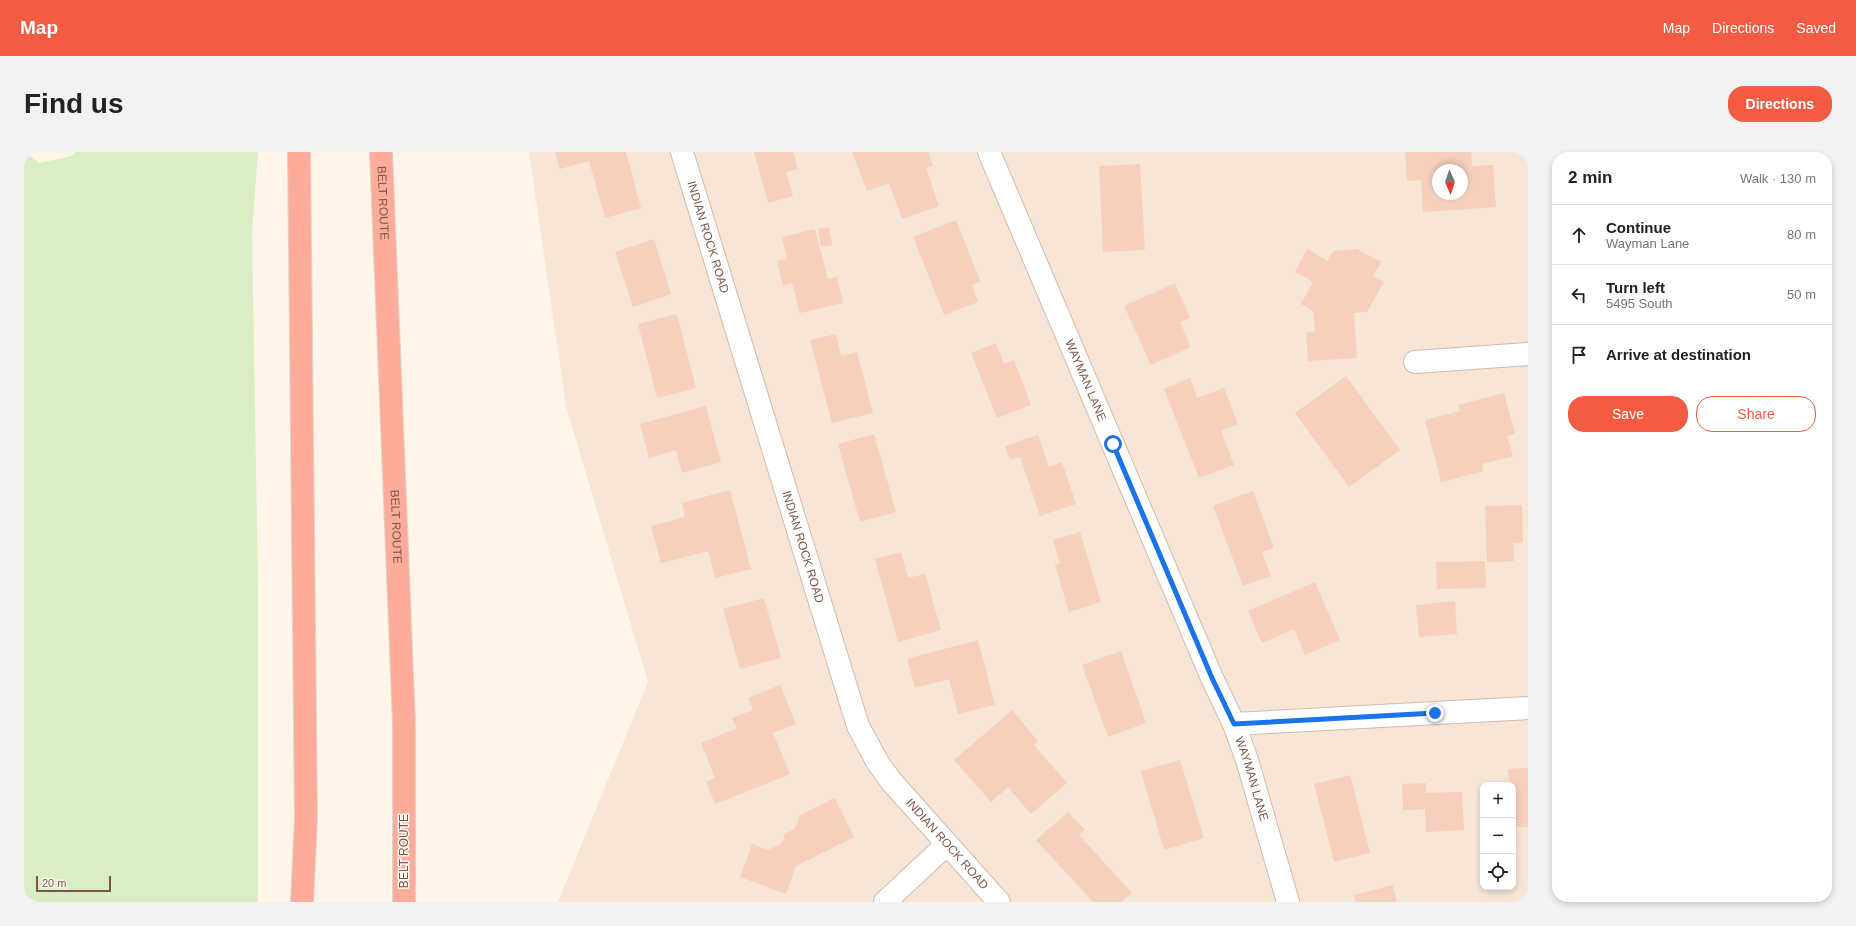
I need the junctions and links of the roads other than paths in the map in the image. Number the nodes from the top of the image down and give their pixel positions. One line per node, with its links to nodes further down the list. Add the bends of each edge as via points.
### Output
1 (299, 152): 10 (highway, via 306,818)
2 (381, 152): 11 (highway, BELT ROUTE, via 404,724)
3 (682, 152): 9 (street, INDIAN ROCK ROAD, via 858,726 891,781)
4 (989, 152): 8 (street, WAYMAN LANE, via 1212,678)
5 (1528, 354): 6 (street)
6 (1415, 362)
7 (1528, 708): 8 (street)
8 (1234, 724): 14 (street, WAYMAN LANE, via 1259,797)
9 (946, 845): 12 (street); 13 (street, INDIAN ROCK ROAD)
10 (302, 902)
11 (404, 902)
12 (885, 902)
13 (999, 902)
14 (1288, 902)

